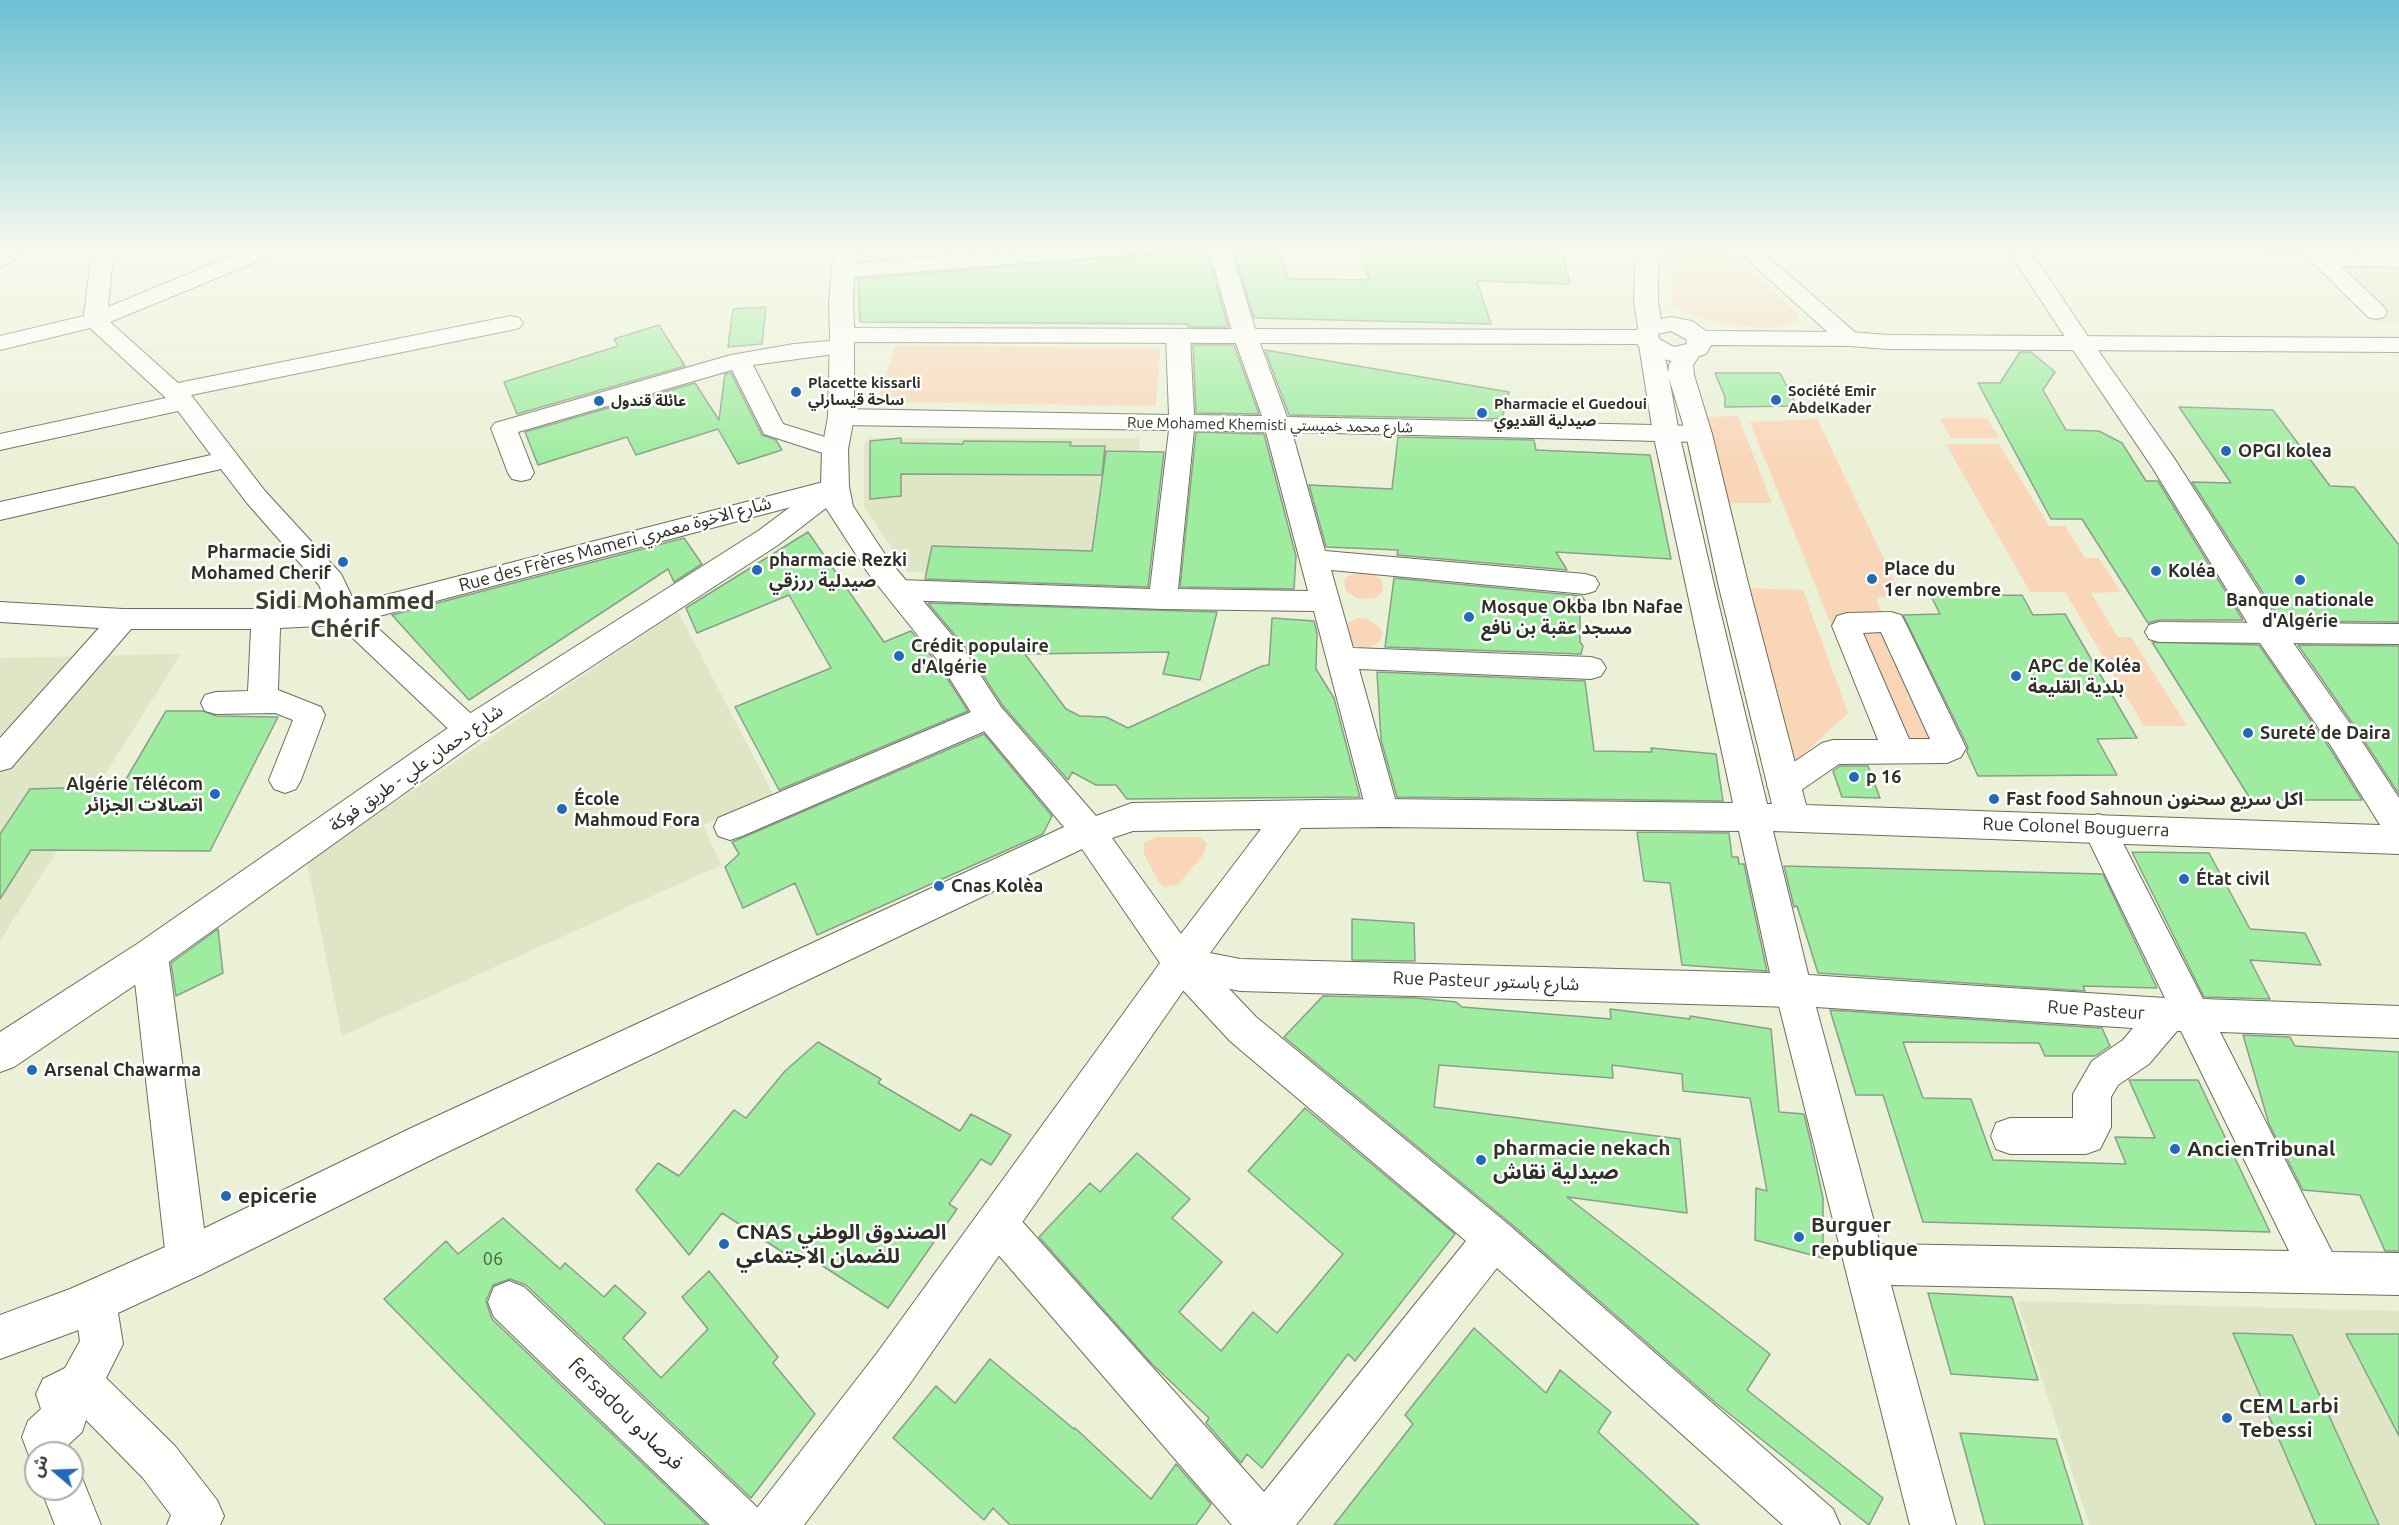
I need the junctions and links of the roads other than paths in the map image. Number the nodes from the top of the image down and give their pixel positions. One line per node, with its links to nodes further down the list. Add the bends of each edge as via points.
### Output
1 (99, 318): 7 (street)
2 (842, 318): 13 (main road)
3 (1240, 318): 9 (street)
4 (1647, 318): 11 (main road)
5 (1825, 318): 12 (street)
6 (2063, 318): 15 (street)
7 (95, 320): 14 (street); 19 (street)
8 (511, 323): 19 (street)
9 (1245, 335): 10 (main road); 11 (main road); 22 (street)
10 (1178, 336): 13 (main road); 21 (street)
11 (1649, 336): 17 (main road, via 1659,324 1677,325 1694,332); 23 (main road)
12 (1849, 339): 15 (main road); 17 (main road)
13 (842, 341): 18 (street); 20 (main road)
14 (0, 343)
15 (2080, 344): 16 (main road); 41 (main road, via 2164,464)
16 (2399, 345)
17 (1694, 346): 24 (main road, via 1681,371)
18 (739, 360): 26 (street, via 774,429); 28 (street, via 504,428)
19 (178, 397): 25 (street); 27 (street)
20 (840, 417): 21 (street, Rue Mohamed Khemisti شارع محمد خميستي); 26 (main road)
21 (1182, 423): 22 (street, Rue Mohamed Khemisti شارع محمد خميستي); 34 (street)
22 (1277, 424): 23 (street, Rue Mohamed Khemisti شارع محمد خميستي); 31 (street)
23 (1666, 433): 24 (street, Rue Mohamed Khemisti شارع محمد خميستي); 55 (main road)
24 (1699, 434): 52 (main road)
25 (0, 441)
26 (835, 449): 29 (main road)
27 (228, 459): 30 (street); 37 (street, via 256,497 332,581)
28 (521, 473)
29 (836, 488): 33 (main road, via 839,507 851,527); 37 (street, Rue des Frères Mameri شارع الاخوة معمري); 48 (main road, شارع دحمان علي - طريق فوكة, via 768,538)
30 (0, 511)
31 (1314, 559): 32 (street); 35 (street)
32 (1586, 584)
33 (899, 590): 34 (street); 47 (main road, via 951,655)
34 (1163, 599): 35 (street)
35 (1325, 601): 43 (street)
36 (0, 612): 38 (street, Rue des Frères Mameri شارع الاخوة معمري)
37 (346, 615): 39 (street, Rue des Frères Mameri شارع الاخوة معمري); 48 (street)
38 (123, 619): 39 (street, Rue des Frères Mameri شارع الاخوة معمري); 50 (street)
39 (266, 619): 45 (street)
40 (2159, 632): 41 (street)
41 (2269, 632): 42 (street); 59 (main road)
42 (2399, 634)
43 (1342, 658): 44 (street); 53 (street)
44 (1591, 668)
45 (263, 702): 46 (street); 51 (street, via 278,701 310,715)
46 (216, 703)
47 (990, 716): 57 (street); 60 (main road)
48 (469, 730): 62 (main road, شارع دحمان علي - طريق فوكة)
49 (1898, 750): 52 (street, via 1833,752)
50 (0, 759)
51 (285, 780)
52 (1783, 786): 56 (main road)
53 (1383, 813): 54 (main road, Rue Colonel Bouguerra); 55 (main road, Rue Colonel Bouguerra)
54 (1291, 815): 60 (main road, Rue Colonel Bouguerra, via 1132,817); 63 (main road)
55 (1752, 817): 56 (main road, Rue Colonel Bouguerra); 64 (main road)
56 (1793, 819): 58 (main road, Rue Colonel Bouguerra)
57 (730, 827)
58 (2098, 827): 61 (main road, Rue Colonel Bouguerra); 65 (street)
59 (2399, 827)
60 (1088, 831): 63 (main road); 71 (main road, Rue Colonel Bouguerra, via 423,1143)
61 (2399, 840)
62 (150, 955): 67 (main road, شارع دحمان علي - طريق فوكة); 71 (street)
63 (1181, 963): 64 (main road, Rue Pasteur شارع باستور, via 1240,975); 69 (main road); 70 (street, via 1243,1029)
64 (1793, 990): 65 (street, Rue Pasteur); 72 (street)
65 (2180, 1015): 66 (street, Rue Pasteur); 68 (street, via 2105,1073 2092,1094 2092,1127 2086,1136); 73 (street)
66 (2399, 1022)
67 (0, 1054)
68 (2010, 1136)
69 (997, 1223): 84 (main road, via 893,1369); 85 (street)
70 (1494, 1238): 85 (street); 86 (street)
71 (187, 1259): 75 (main road, Rue Colonel Bouguerra)
72 (1866, 1264): 73 (street); 87 (street)
73 (2321, 1273): 74 (street)
74 (2399, 1274)
75 (95, 1301): 77 (main road, Rue Colonel Bouguerra); 78 (street, via 102,1344)
76 (509, 1302): 83 (street, fersadou فرصادو)
77 (0, 1337)
78 (80, 1383): 79 (street, via 58,1394 66,1416 44,1437); 82 (street, via 159,1462 201,1516)
79 (46, 1441)
80 (69, 1501): 81 (street)
81 (78, 1525)
82 (190, 1525)
83 (743, 1525)
84 (774, 1525)
85 (1265, 1525)
86 (1817, 1525)
87 (1933, 1525)

